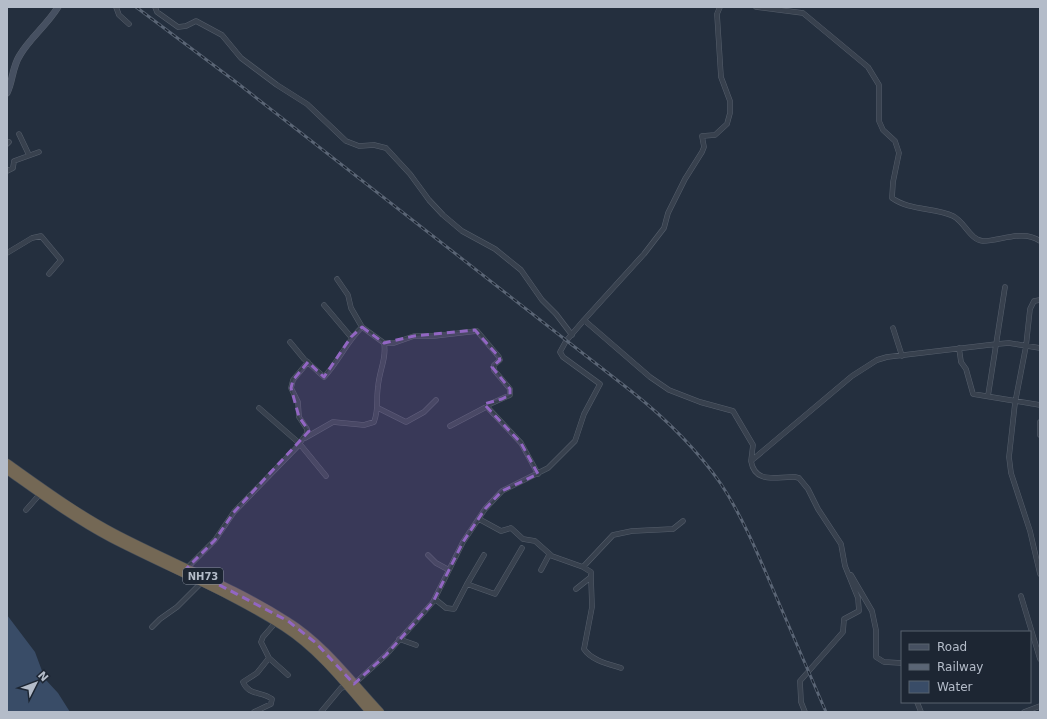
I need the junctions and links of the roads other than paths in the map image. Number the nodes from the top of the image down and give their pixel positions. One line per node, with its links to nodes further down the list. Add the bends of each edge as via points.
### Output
1 (58, 7): 7 (main road, via 51,19 20,54)
2 (116, 7): 6 (street, via 119,15)
3 (155, 7): 22 (street, via 157,12 178,27 196,21 222,35 241,58 307,104 346,140 359,146 374,144 386,148 443,215 462,231 495,249 521,270)
4 (720, 7): 19 (street, via 717,14 720,77 730,101 727,124 715,135 702,136 702,152 685,179 668,213 664,228)
5 (756, 7): 12 (street, via 803,13 868,67 879,85 879,121 895,141 900,153 892,198 901,204 952,216 963,222 970,235 982,241 1015,236 1036,238)
6 (129, 24)
7 (7, 93)
8 (19, 134): 10 (street)
9 (39, 152): 10 (street)
10 (29, 155): 11 (street, via 14,161 13,168)
11 (7, 171)
12 (1040, 241)
13 (7, 253): 14 (street, via 32,238 41,236 61,260)
14 (49, 274)
15 (337, 278): 20 (street, via 348,295 351,308)
16 (1005, 287): 26 (street)
17 (1040, 300): 27 (street, via 1034,301 1030,309)
18 (324, 305): 23 (street)
19 (584, 320): 22 (street); 43 (street, via 668,390 733,411 753,445)
20 (362, 327): 23 (street); 25 (street)
21 (893, 328): 30 (street)
22 (572, 335): 46 (street, via 562,347 561,354 600,384 584,414 575,441 548,468)
23 (351, 337): 31 (street, via 324,377)
24 (290, 342): 31 (street)
25 (384, 343): 36 (street, via 394,343 414,336 477,331 499,357 500,360 494,365 494,370 510,389 510,395); 38 (street, via 386,352 377,387)
26 (996, 344): 27 (street); 28 (street); 32 (street)
27 (1026, 346): 29 (street); 34 (street)
28 (959, 348): 30 (street); 32 (street, via 961,362 966,369 973,394)
29 (1040, 348)
30 (902, 356): 43 (street, via 877,360 865,367)
31 (308, 362): 42 (street, via 293,380 291,388 298,402 299,417 307,429 307,433)
32 (988, 396): 34 (street)
33 (436, 400): 38 (street, via 424,412 406,422)
34 (1016, 402): 35 (street); 61 (street, via 1009,457 1011,472 1030,531)
35 (1040, 405)
36 (488, 406): 40 (street); 46 (street, via 521,443)
37 (259, 408): 42 (street)
38 (378, 408): 42 (street, via 374,422 370,424 333,422)
39 (1040, 422): 41 (street)
40 (450, 426)
41 (1040, 435)
42 (300, 441): 47 (street); 57 (street, via 234,512 216,540)
43 (751, 460): 58 (street, via 755,472 763,478 795,477 802,482 841,544)
44 (7, 463): 57 (highway, NH73, via 54,496 113,532)
45 (7, 470): 48 (highway, NH73)
46 (538, 474): 50 (street, via 502,491)
47 (326, 476)
48 (40, 494): 49 (street); 63 (highway, NH73, via 110,538)
49 (26, 510)
50 (479, 518): 53 (street, via 501,531 511,528 524,539 535,541); 59 (street)
51 (683, 521): 56 (street, via 672,529 632,531 613,535)
52 (522, 548): 64 (street, via 495,594)
53 (549, 554): 56 (street); 60 (street)
54 (428, 555): 59 (street)
55 (484, 555): 64 (street)
56 (583, 567): 62 (street, via 591,572)
57 (187, 568): 77 (highway, NH73, via 288,621 316,643)
58 (846, 568): 74 (street, via 872,611 876,630 876,657 884,662); 83 (street, via 860,610 844,619 843,632 800,681 801,702)
59 (449, 570): 67 (street)
60 (542, 570)
61 (1040, 574)
62 (591, 577): 65 (street); 75 (street, via 592,607 584,649 602,662)
63 (202, 582): 68 (highway, NH73); 69 (street)
64 (467, 584): 67 (street, via 454,609 446,608)
65 (576, 588)
66 (1021, 596): 73 (street)
67 (435, 599): 70 (street)
68 (276, 622): 72 (street, via 263,637 262,642); 77 (highway, NH73, via 316,652)
69 (152, 627)
70 (400, 639): 71 (street); 77 (street, via 386,655)
71 (416, 645)
72 (269, 658): 76 (street); 79 (street, via 256,673 243,682 253,694 272,699 271,704)
73 (1040, 659)
74 (901, 663)
75 (621, 668)
76 (288, 675)
77 (350, 685): 80 (street, via 341,688 332,696); 81 (highway, NH73); 82 (highway, NH73)
78 (1040, 706): 84 (street)
79 (254, 712)
80 (320, 712)
81 (370, 712)
82 (380, 712)
83 (805, 712)
84 (1024, 712)

